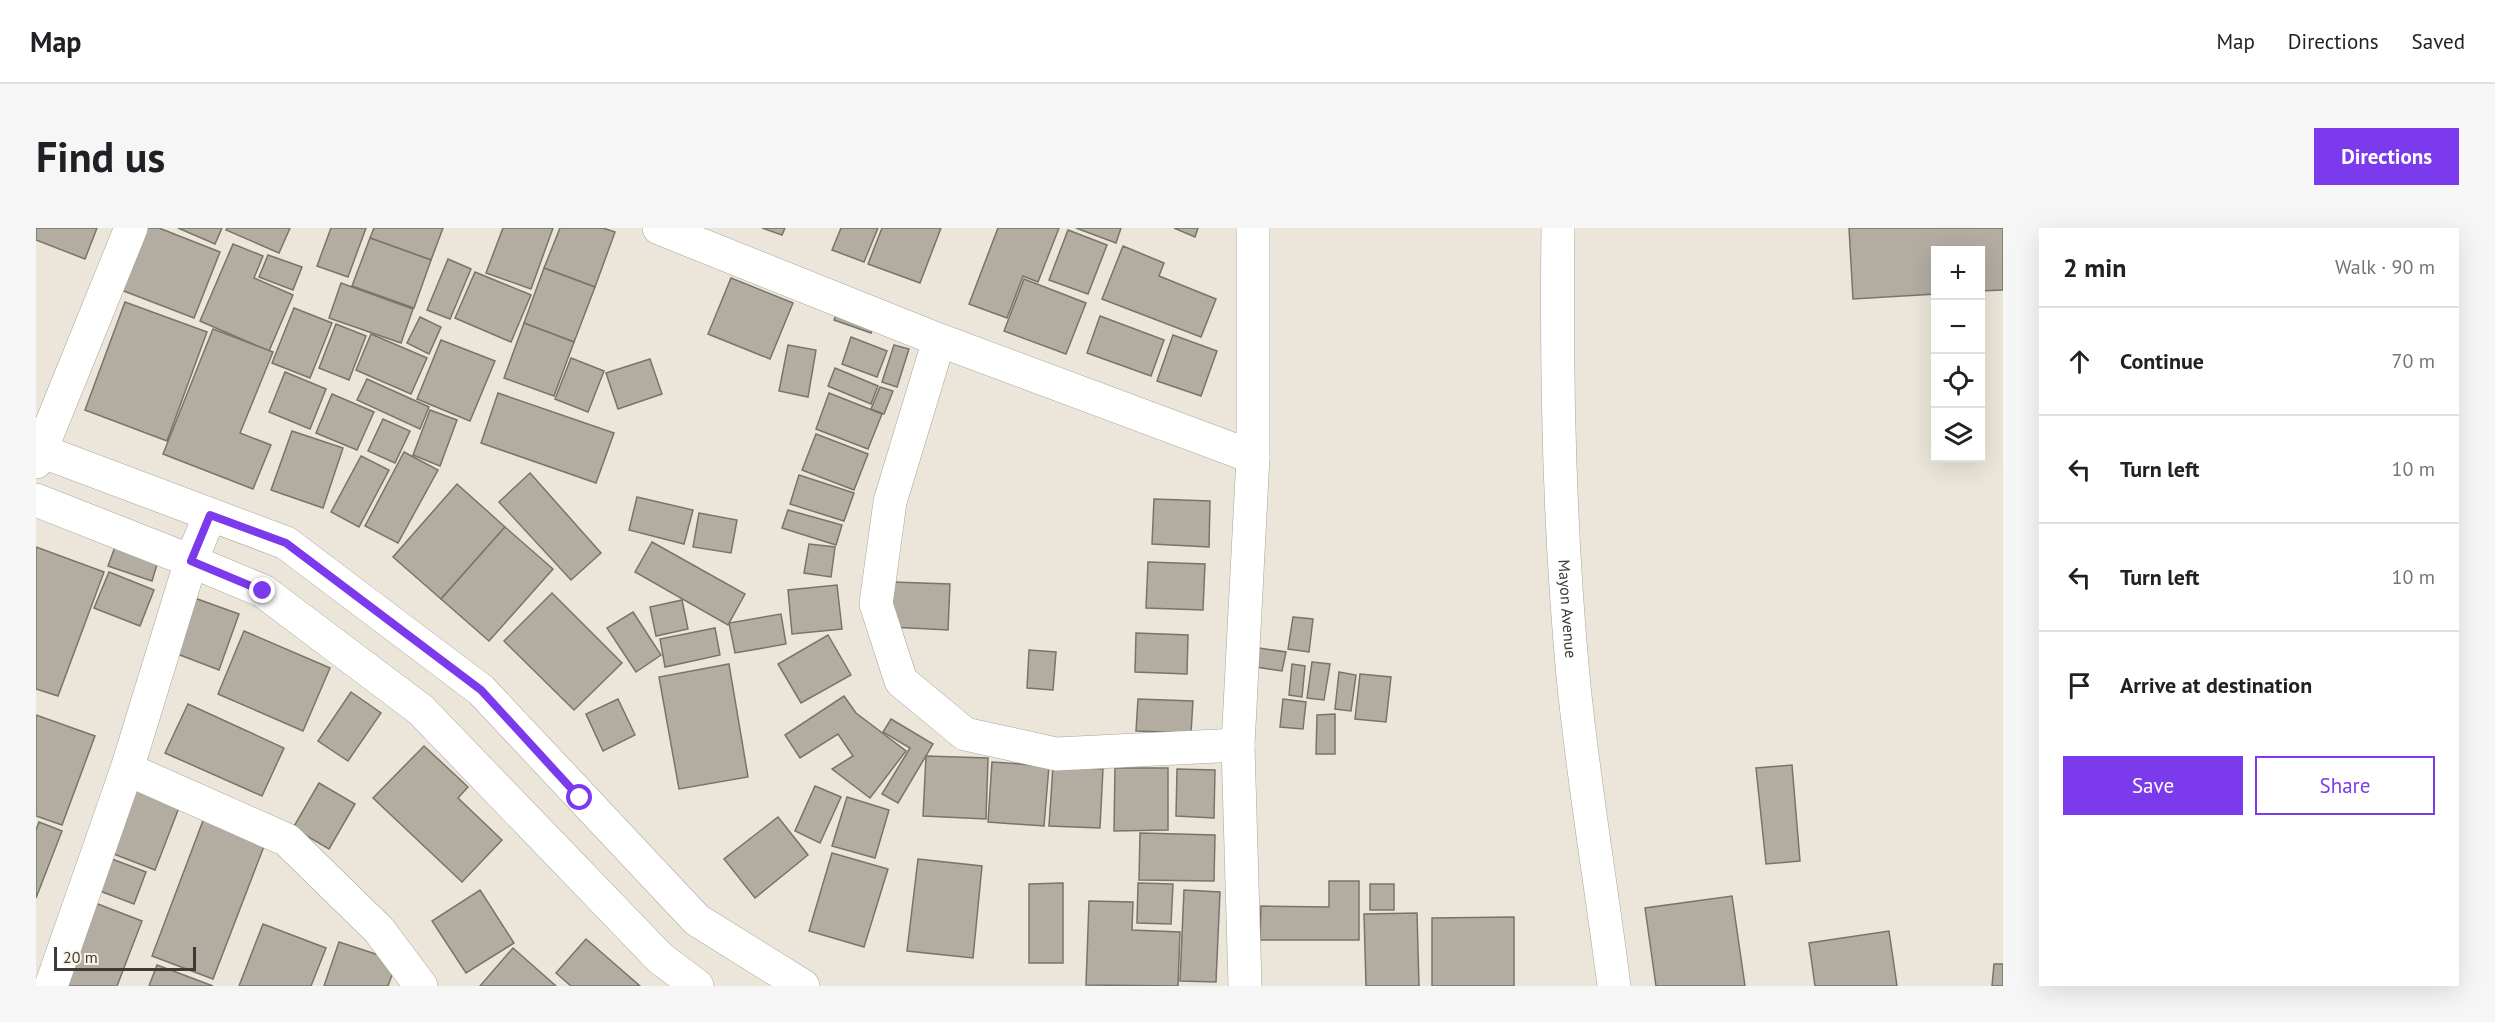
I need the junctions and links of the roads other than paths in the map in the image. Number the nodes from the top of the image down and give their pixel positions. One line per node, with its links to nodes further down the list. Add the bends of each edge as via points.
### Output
1 (131, 228): 6 (street)
2 (659, 228): 5 (street)
3 (1253, 228): 7 (street)
4 (1558, 228): 18 (street, Mayon Avenue, via 1556,365 1573,676)
5 (939, 340): 7 (street); 11 (street, via 890,502 876,604 901,681 965,734 1056,754)
6 (37, 454): 9 (street)
7 (1253, 457): 11 (street)
8 (36, 500): 10 (street)
9 (210, 515): 10 (street); 16 (street, via 286,543 481,690 697,920)
10 (191, 561): 12 (street); 15 (street, via 263,591 421,710 660,958)
11 (1238, 745): 17 (street)
12 (127, 769): 13 (street); 14 (street, via 287,840 379,930)
13 (47, 983)
14 (421, 986)
15 (697, 986)
16 (803, 986)
17 (1245, 986)
18 (1614, 986)

